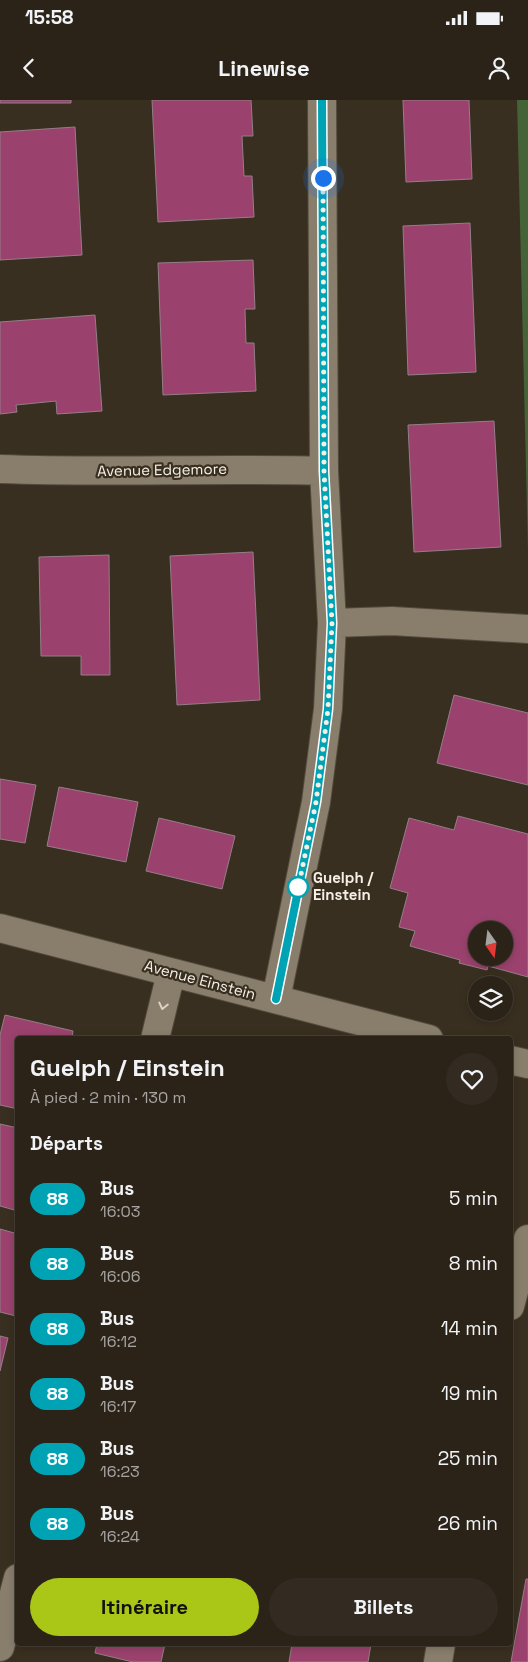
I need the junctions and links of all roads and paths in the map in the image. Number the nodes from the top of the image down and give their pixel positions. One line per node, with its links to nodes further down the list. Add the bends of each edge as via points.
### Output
1 (322, 100): 3 (street)
2 (0, 469): 3 (street, Avenue Edgemore)
3 (324, 471): 4 (street)
4 (332, 623): 5 (street, via 392,621); 8 (street, via 328,709 316,802)
5 (528, 629)
6 (0, 928): 7 (street, Avenue Einstein)
7 (171, 973): 8 (street, Avenue Einstein); 9 (street, one-way to 9)
8 (276, 999): 10 (street, Avenue Einstein)
9 (157, 1036)
10 (418, 1036)
11 (513, 1061): 12 (street)
12 (528, 1064)
13 (528, 1239): 14 (street)
14 (513, 1295)
15 (15, 1590): 17 (street)
16 (441, 1646): 18 (street)
17 (0, 1647)
18 (438, 1662)

